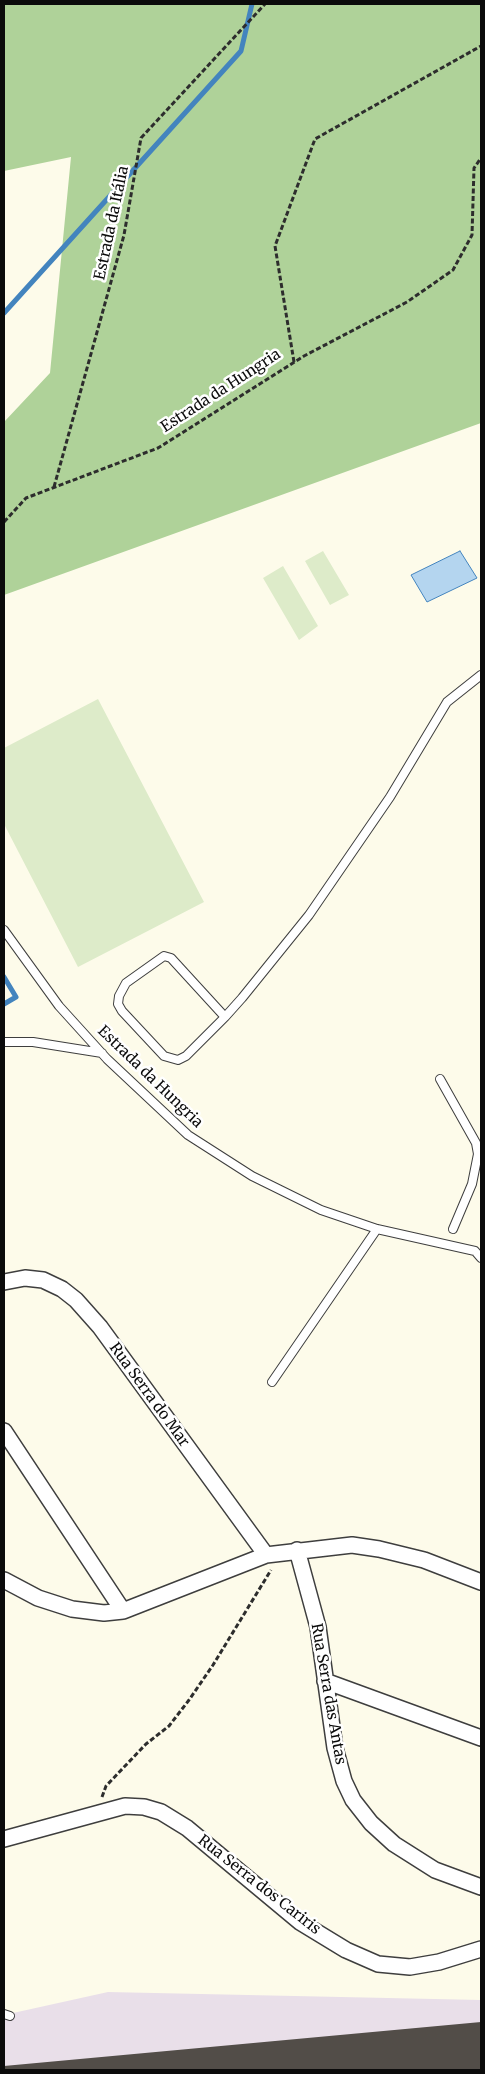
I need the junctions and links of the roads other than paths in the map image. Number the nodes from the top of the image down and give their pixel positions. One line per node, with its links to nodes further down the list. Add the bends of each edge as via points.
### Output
1 (481, 675): 3 (lane, via 447,702 390,797 309,915)
2 (4, 930): 5 (lane, Estrada da Hungria, via 59,1006)
3 (225, 1017): 3 (lane, via 186,1056 170,1059 122,1011 118,1004 119,996 126,983 164,956 171,958)
4 (4, 1042): 5 (lane, via 33,1042)
5 (102, 1053): 7 (lane, Estrada da Hungria, via 188,1135 228,1161 321,1210)
6 (440, 1079): 8 (lane, via 476,1143 478,1154 472,1184)
7 (377, 1229): 9 (lane, Estrada da Hungria, via 475,1251); 11 (lane)
8 (453, 1229)
9 (481, 1258)
10 (4, 1282): 14 (street, Rua Serra do Mar, via 25,1278 43,1280 76,1300 100,1327)
11 (272, 1382)
12 (4, 1431): 17 (street)
13 (290, 1551): 14 (street); 16 (street, via 352,1545 379,1549 424,1560); 18 (street, Rua Serra das Antas, via 318,1627)
14 (266, 1555): 17 (street)
15 (4, 1580): 17 (street, via 38,1598 72,1609 104,1613)
16 (481, 1582)
17 (123, 1611)
18 (325, 1681): 19 (street); 21 (street, Rua Serra das Antas, via 335,1748 353,1800 371,1823 394,1844 435,1870)
19 (481, 1738)
20 (4, 1839): 22 (street, Rua Serra dos Cariris, via 125,1806 144,1807 161,1812 187,1828 300,1922 346,1950 378,1964 410,1967)
21 (481, 1887)
22 (481, 1949)

